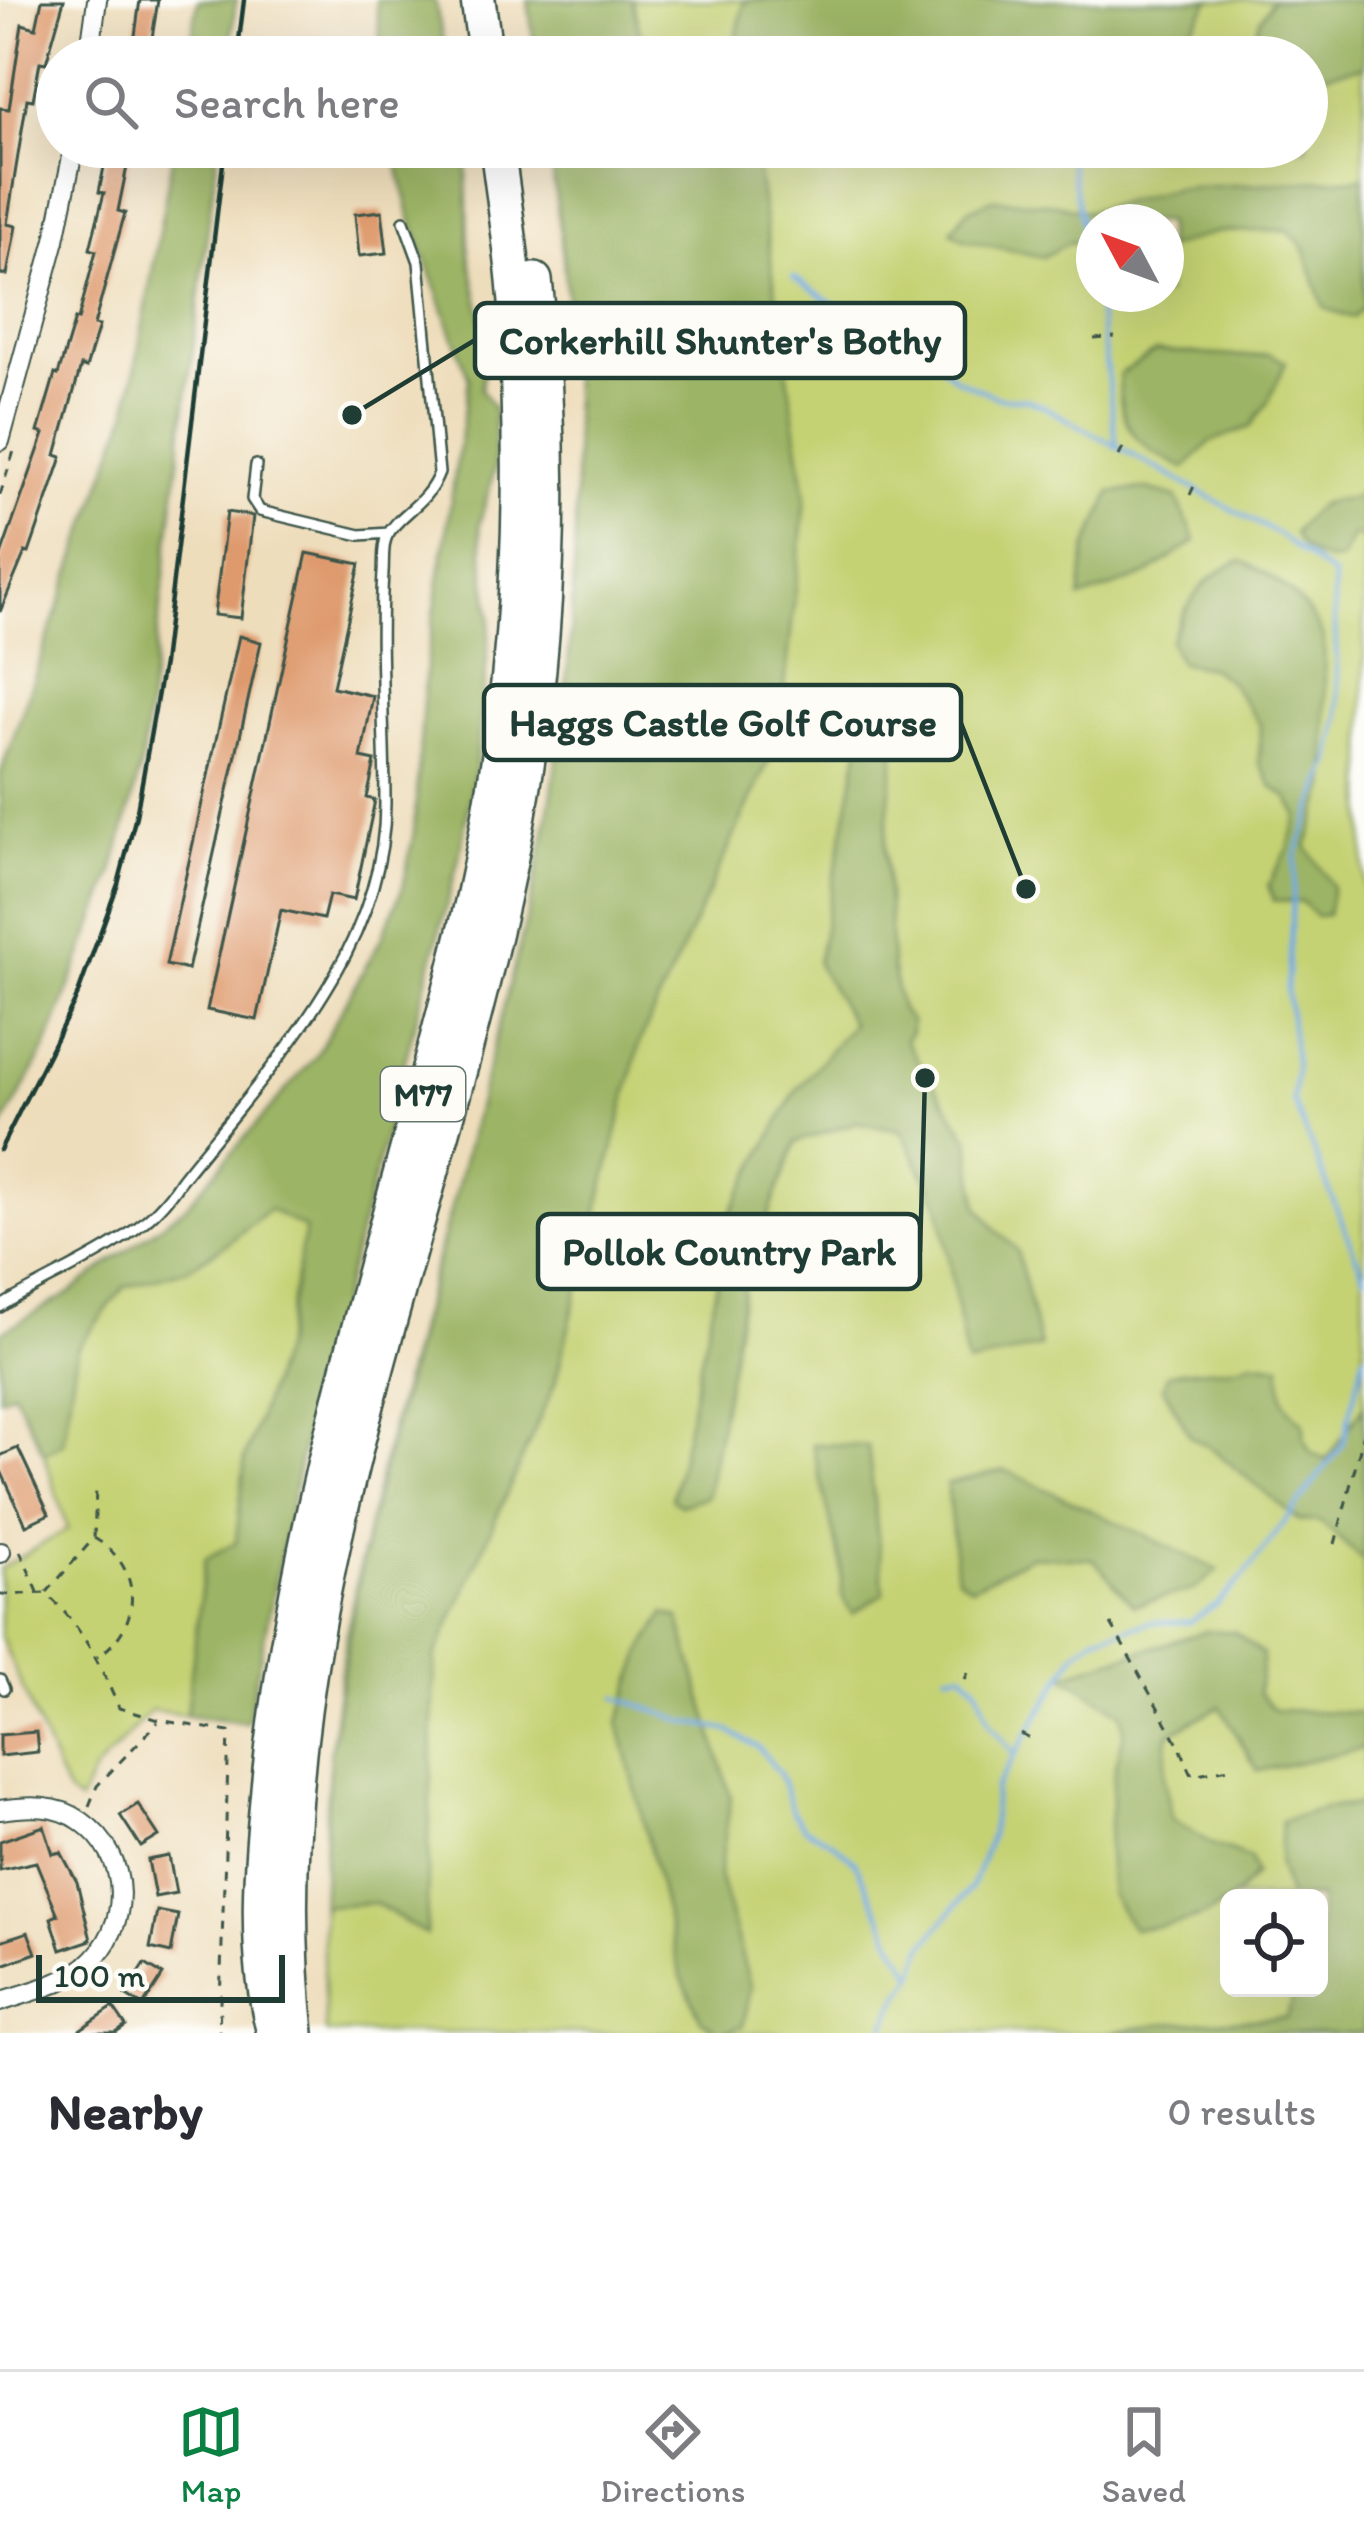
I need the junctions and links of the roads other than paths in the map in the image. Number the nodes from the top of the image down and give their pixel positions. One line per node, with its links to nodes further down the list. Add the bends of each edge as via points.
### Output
1 (97, 0): 4 (street)
2 (478, 0): 5 (highway)
3 (500, 0): 6 (highway)
4 (91, 36)
5 (483, 36)
6 (504, 36)
7 (68, 168): 11 (street)
8 (500, 168): 18 (highway, M77, via 516,297 520,443 508,700 473,898 324,1467 290,1629 263,1864 263,1967)
9 (521, 168): 19 (highway, M77, via 545,406 547,568 535,710 491,947 320,1612 292,1840)
10 (404, 221): 14 (lane, via 419,262 439,473)
11 (8, 389): 12 (street)
12 (0, 441)
13 (256, 465): 14 (lane, via 252,500 260,511 360,536)
14 (389, 532): 15 (lane, via 381,607 383,843 354,940 291,1041 162,1209)
15 (0, 1307)
16 (0, 1810): 17 (street, via 38,1807 83,1822 112,1857 120,1907 114,1929 83,1968)
17 (0, 2002)
18 (274, 2033)
19 (297, 2033)

